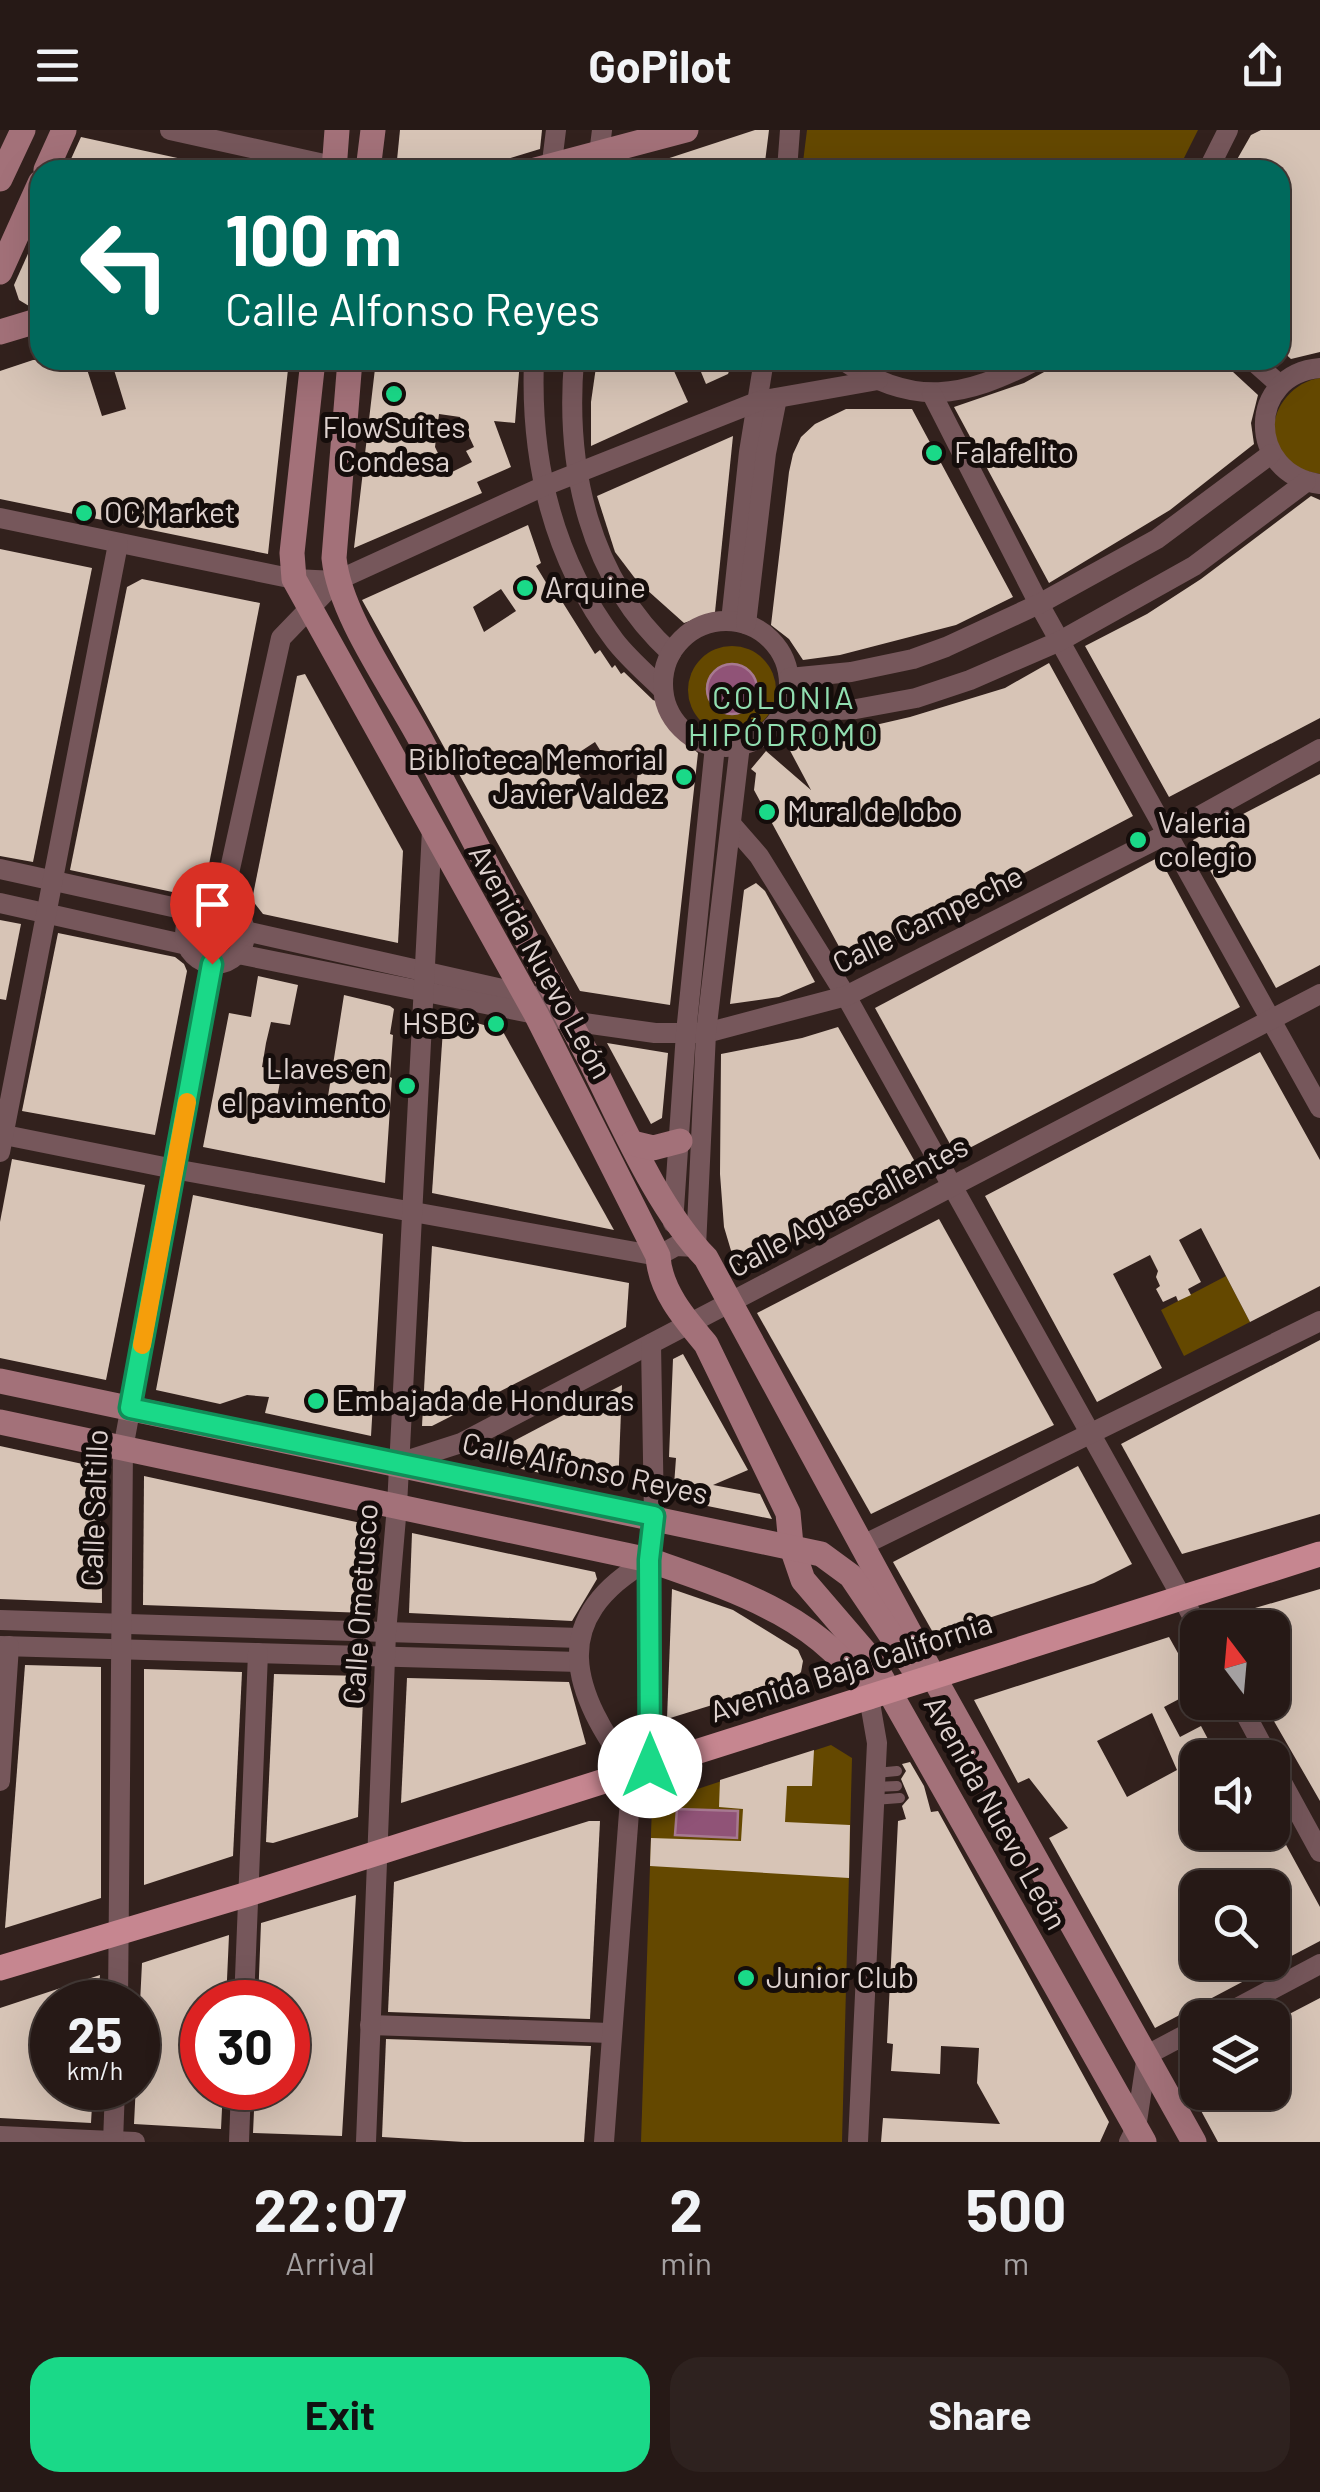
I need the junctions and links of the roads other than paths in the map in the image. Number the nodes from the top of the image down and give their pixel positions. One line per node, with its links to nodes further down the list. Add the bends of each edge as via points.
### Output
1 (23, 130): 19 (main road)
2 (64, 130): 11 (main road)
3 (170, 130): 12 (street)
4 (338, 130): 13 (main road)
5 (373, 130): 14 (main road)
6 (556, 130): 15 (street)
7 (686, 130): 10 (main road)
8 (790, 130): 17 (street)
9 (1228, 130): 18 (street)
10 (599, 151): 16 (main road)
11 (50, 160)
12 (304, 160)
13 (340, 160)
14 (369, 160)
15 (548, 160)
16 (571, 160)
17 (788, 160)
18 (1213, 160)
19 (0, 179)
20 (30, 205): 21 (main road)
21 (0, 272)
22 (30, 323): 23 (main road)
23 (0, 332)
24 (1320, 368): 34 (street)
25 (313, 370): 43 (main road, Avenida Nuevo León)
26 (349, 370): 44 (main road, Avenida Nuevo León)
27 (534, 370): 40 (street)
28 (574, 370): 38 (street)
29 (765, 370): 36 (street)
30 (860, 370): 33 (street)
31 (1016, 370): 35 (street)
32 (1263, 370): 34 (street)
33 (878, 380): 35 (street); 36 (street)
34 (1280, 385): 37 (street, via 1264,418)
35 (932, 394): 45 (street)
36 (768, 400): 38 (street); 47 (street)
37 (1271, 454): 39 (street, via 1283,469); 45 (street, via 1157,539)
38 (576, 475): 40 (street); 49 (street, via 607,573 646,631)
39 (1313, 484): 48 (street, via 1194,566)
40 (542, 488): 44 (street); 51 (street, via 592,608)
41 (0, 518): 42 (street)
42 (118, 544): 43 (street); 60 (street)
43 (294, 578): 44 (street); 46 (main road, Avenida Nuevo León)
44 (336, 580): 46 (street); 73 (main road, Avenida Nuevo León)
45 (1039, 604): 48 (street); 50 (street, via 912,659)
46 (310, 608): 57 (main road, Avenida Nuevo León); 62 (street, via 281,638)
47 (739, 622): 49 (street, via 696,628); 50 (street, via 776,644)
48 (1060, 641): 52 (street, via 916,698); 58 (street)
49 (671, 653): 51 (street)
50 (790, 678): 52 (street)
51 (663, 690): 54 (street, via 680,727)
52 (782, 713): 53 (street, via 772,728)
53 (740, 745): 54 (street); 56 (street)
54 (716, 746): 75 (street)
55 (1320, 749): 58 (street, Calle Campeche)
56 (732, 825): 71 (street, via 759,856); 75 (street)
57 (432, 830): 69 (street, Calle Ometusco); 72 (main road, Avenida Nuevo León)
58 (1168, 833): 71 (street, Calle Campeche); 74 (street)
59 (0, 869): 60 (street)
60 (52, 881): 63 (street); 64 (street)
61 (0, 903): 64 (street)
62 (222, 905): 63 (street); 65 (street, via 238,914)
63 (195, 912): 66 (street, via 186,927)
64 (46, 913): 66 (street); 77 (street)
65 (245, 932): 67 (street); 69 (street, Calle Campeche)
66 (187, 944): 68 (street)
67 (238, 954): 68 (street); 69 (street, Calle Campeche)
68 (212, 964): 80 (street, Calle Saltillo)
69 (424, 982): 72 (street, Calle Campeche); 82 (street, Calle Ometusco)
70 (1320, 994): 74 (street, Calle Aguascalientes)
71 (846, 996): 75 (street, Calle Campeche); 81 (street)
72 (530, 1004): 73 (street, Calle Campeche); 85 (main road, Avenida Nuevo León)
73 (565, 1012): 75 (street, Calle Campeche, via 654,1034); 79 (main road, Avenida Nuevo León)
74 (1271, 1020): 76 (street); 81 (street, Calle Aguascalientes)
75 (696, 1033): 78 (street); 84 (street)
76 (1320, 1108)
77 (1, 1140): 80 (street)
78 (680, 1141): 79 (main road, via 653,1148); 83 (street)
79 (632, 1143): 83 (main road, Avenida Nuevo León)
80 (174, 1169): 82 (street); 91 (street, Calle Saltillo)
81 (953, 1186): 86 (street, Calle Aguascalientes); 93 (street)
82 (412, 1212): 85 (street); 95 (street, Calle Ometusco)
83 (674, 1217): 84 (main road, Avenida Nuevo León); 85 (street, via 670,1241)
84 (696, 1248): 85 (street, via 676,1246); 86 (main road, Avenida Nuevo León)
85 (658, 1256): 88 (main road, Avenida Nuevo León, via 659,1277)
86 (730, 1302): 88 (street, Calle Aguascalientes); 99 (main road, Avenida Nuevo León)
87 (1320, 1321): 93 (street)
88 (689, 1324): 89 (street, Calle Aguascalientes); 98 (main road, Avenida Nuevo León, via 706,1344 788,1513)
89 (650, 1344): 95 (street, Calle Aguascalientes, via 461,1443); 97 (street)
90 (0, 1380): 91 (main road, Calle Alfonso Reyes)
91 (130, 1408): 94 (street, Calle Saltillo); 95 (main road, Calle Alfonso Reyes)
92 (0, 1422): 94 (main road)
93 (1092, 1433): 99 (street); 102 (street)
94 (123, 1448): 96 (main road); 105 (street, Calle Saltillo)
95 (399, 1464): 96 (street, Calle Ometusco); 97 (main road, Calle Alfonso Reyes)
96 (397, 1506): 101 (main road); 106 (street, Calle Ometusco)
97 (654, 1516): 98 (main road, Calle Alfonso Reyes); 101 (street)
98 (791, 1545): 113 (main road, Calle Alfonso Reyes, via 822,1554 851,1576); 114 (main road, Avenida Nuevo León, via 803,1580 870,1658)
99 (864, 1545): 113 (main road, Avenida Nuevo León)
100 (1320, 1554): 102 (main road, Avenida Baja California)
101 (649, 1560): 107 (street, via 613,1584); 114 (main road, via 749,1595 819,1639); 115 (street)
102 (1183, 1597): 103 (street); 113 (main road, Avenida Baja California)
103 (1190, 1610)
104 (0, 1620): 105 (street)
105 (122, 1624): 106 (street); 109 (street, Calle Saltillo)
106 (386, 1633): 107 (street); 111 (street, Calle Ometusco)
107 (580, 1638): 112 (street)
108 (4, 1646): 109 (street); 117 (street)
109 (122, 1649): 110 (street); 125 (street, Calle Saltillo)
110 (258, 1653): 111 (street); 124 (street)
111 (385, 1656): 112 (street); 123 (street, Calle Ometusco)
112 (578, 1662): 115 (street, via 595,1720)
113 (927, 1678): 114 (main road, Avenida Baja California); 134 (main road, Avenida Nuevo León, via 984,1765)
114 (879, 1694): 115 (main road, Avenida Baja California); 118 (street); 135 (main road, Avenida Nuevo León)
115 (641, 1769): 123 (main road, Avenida Baja California); 132 (street)
116 (897, 1772): 118 (lane)
117 (0, 1781)
118 (874, 1786): 119 (lane); 121 (lane); 145 (street)
119 (897, 1786)
120 (1290, 1797): 122 (street)
121 (900, 1798)
122 (1320, 1852)
123 (379, 1853): 124 (main road, Avenida Baja California); 131 (street, Calle Ometusco)
124 (248, 1894): 125 (main road, Avenida Baja California); 129 (street)
125 (120, 1930): 127 (main road, Avenida Baja California); 128 (street, Calle Saltillo)
126 (1320, 1964): 130 (street)
127 (0, 1968)
128 (119, 1980)
129 (245, 1980)
130 (1252, 2000)
131 (370, 2025): 132 (street); 143 (street, Calle Ometusco)
132 (610, 2033): 144 (street)
133 (1180, 2033): 134 (street)
134 (1142, 2045): 135 (main road, via 1116,2056); 139 (street); 146 (main road, Avenida Nuevo León)
135 (1094, 2055): 139 (main road, Avenida Nuevo León)
136 (114, 2110): 140 (street)
137 (240, 2110): 142 (street)
138 (0, 2136): 140 (street)
139 (1136, 2137)
140 (113, 2141): 141 (street)
141 (134, 2142)
142 (238, 2142)
143 (366, 2142)
144 (604, 2142)
145 (858, 2142)
146 (1194, 2142)

